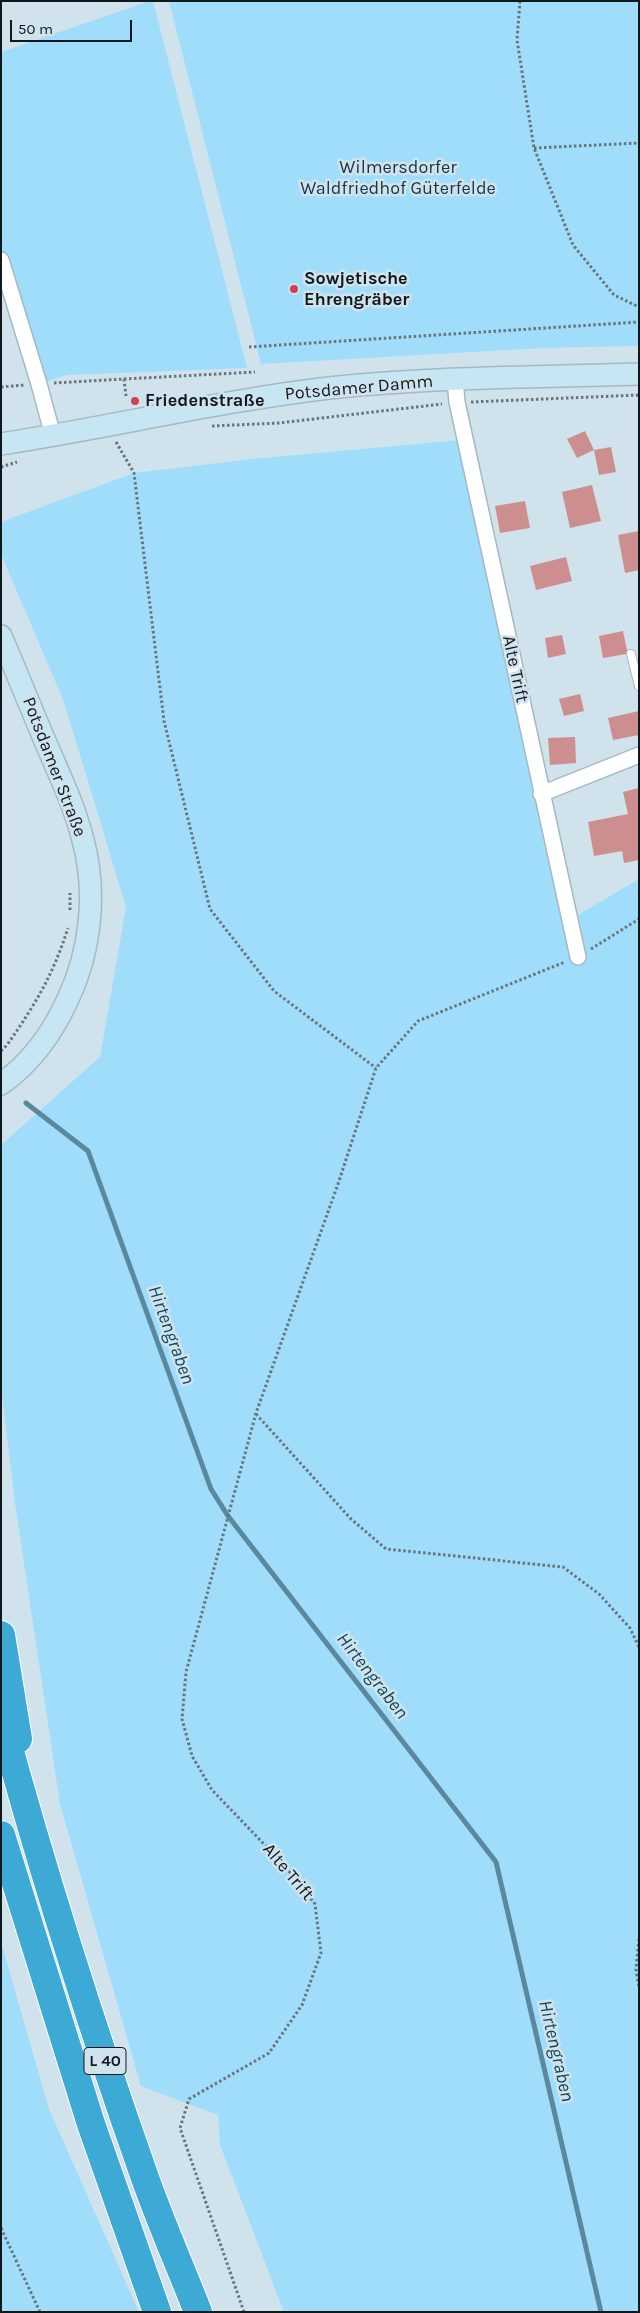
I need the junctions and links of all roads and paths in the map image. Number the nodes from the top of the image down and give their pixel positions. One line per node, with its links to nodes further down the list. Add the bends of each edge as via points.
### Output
1 (520, 1): 3 (path, via 517,40)
2 (639, 143): 3 (path)
3 (534, 148): 5 (path, via 573,245 614,295)
4 (1, 260): 12 (street)
5 (639, 307)
6 (639, 322): 7 (path)
7 (249, 347)
8 (255, 372): 10 (path)
9 (639, 374): 11 (street, Potsdamer Damm)
10 (124, 379): 12 (path); 15 (path)
11 (455, 380): 16 (street, Alte Trift); 18 (street, Potsdamer Damm, via 304,392)
12 (40, 384): 13 (path); 18 (street)
13 (1, 387)
14 (639, 395): 16 (path)
15 (126, 396)
16 (457, 402): 17 (path, via 279,424); 27 (street, Alte Trift)
17 (210, 426)
18 (53, 436): 20 (street, Potsdamer Damm)
19 (124, 438): 34 (path, via 114,440 134,474 164,721 210,910 274,992)
20 (1, 444)
21 (20, 461): 22 (path)
22 (1, 467)
23 (1, 636): 35 (street, Potsdamer Straße, via 84,841 90,888 90,916 78,977 62,1014 41,1045 14,1075)
24 (631, 654): 25 (lane)
25 (639, 686)
26 (639, 754): 27 (street)
27 (541, 794): 32 (street, Alte Trift)
28 (70, 888): 29 (path)
29 (70, 915)
30 (639, 919): 32 (path)
31 (69, 925): 33 (path, via 45,988)
32 (578, 957): 34 (path, via 418,1021)
33 (1, 1051)
34 (376, 1068): 36 (path, Alte Trift)
35 (1, 1084)
36 (256, 1413): 38 (path, via 351,1519 386,1549 563,1567 599,1594 630,1628); 48 (path, Alte Trift, via 186,1672 182,1719 192,1756 212,1790 285,1866 315,1904 321,1953 302,2005 269,2053 190,2099 180,2128)
37 (1, 1635): 40 (highway, via 19,1742)
38 (639, 1647)
39 (1, 1719): 40 (highway, L 40)
40 (25, 1806): 47 (highway, L 40, via 144,2176)
41 (1, 1835): 46 (highway, L 40, via 92,2124)
42 (639, 1939): 43 (path, via 636,1969)
43 (639, 1987)
44 (1, 2228): 45 (path)
45 (40, 2312)
46 (157, 2312)
47 (198, 2312)
48 (244, 2312)

